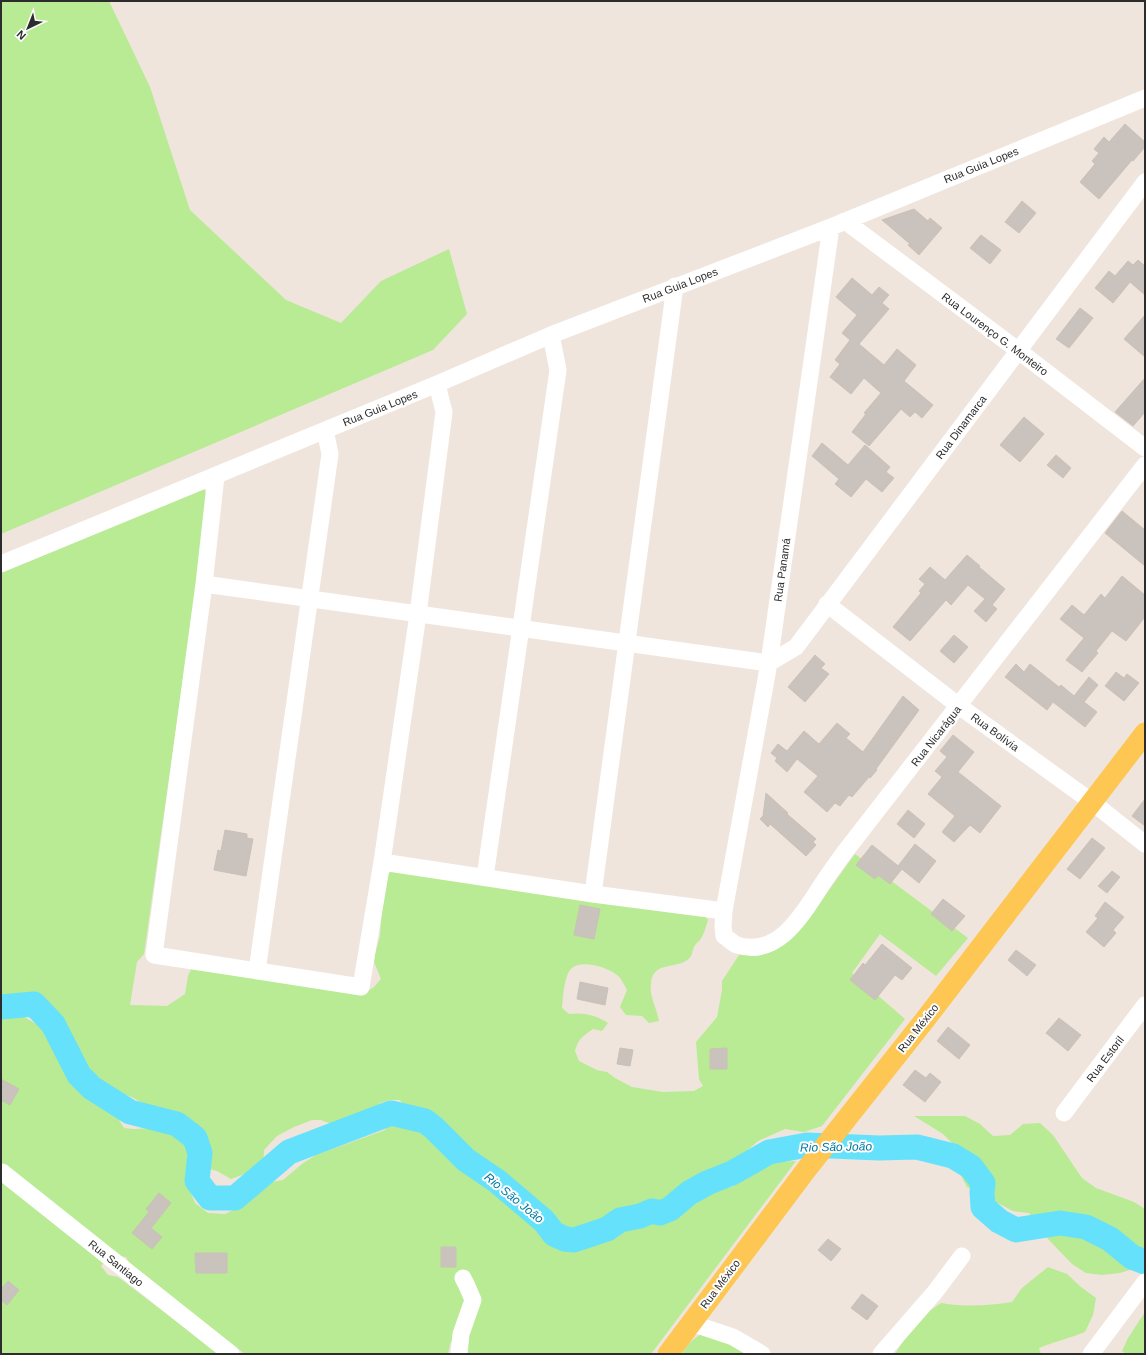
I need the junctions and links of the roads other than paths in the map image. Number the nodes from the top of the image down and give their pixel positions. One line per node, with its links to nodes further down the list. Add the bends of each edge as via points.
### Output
1 (1145, 98): 3 (street, Rua Guia Lopes)
2 (1145, 182): 6 (street, Rua Dinamarca)
3 (838, 224): 4 (street, Rua Guia Lopes); 6 (street, Rua Lourenço G. Monteiro); 19 (street, Rua Panamá)
4 (675, 286): 5 (street, Rua Guia Lopes); 18 (street)
5 (551, 335): 7 (street, Rua Guia Lopes); 17 (street, via 558,370)
6 (1019, 351): 9 (street, Rua Lourenço G. Monteiro); 15 (street, Rua Dinamarca)
7 (437, 384): 8 (street, Rua Guia Lopes); 16 (street, via 444,412)
8 (326, 430): 11 (street, Rua Guia Lopes); 14 (street, via 330,454)
9 (1145, 448)
10 (1145, 465): 20 (street, Rua Nicarágua)
11 (216, 476): 12 (street, Rua Guia Lopes); 13 (street)
12 (1, 564)
13 (204, 584): 14 (street); 28 (street, via 154,955)
14 (310, 598): 16 (street); 28 (street)
15 (827, 604): 19 (street, Rua Dinamarca, via 796,647); 20 (street, Rua Bolívia)
16 (418, 614): 17 (street); 24 (street)
17 (521, 628): 18 (street); 25 (street)
18 (627, 643): 19 (street); 26 (street)
19 (769, 662): 27 (street, Rua Panamá)
20 (959, 706): 22 (street, Rua Bolívia); 27 (street, Rua Nicarágua, via 844,853 803,915 778,939 766,946 736,944 724,936)
21 (1145, 733): 22 (main road, Rua México)
22 (1092, 802): 23 (street, Rua Bolívia); 35 (main road, Rua México, via 806,1170)
23 (1145, 844)
24 (382, 862): 25 (street); 28 (street, via 361,987)
25 (485, 877): 26 (street)
26 (593, 894): 27 (street)
27 (724, 911)
28 (257, 971)
29 (1145, 1005): 30 (street, Rua Estoril)
30 (1064, 1113)
31 (2, 1172): 36 (street, Rua Santiago)
32 (962, 1256): 40 (street, via 935,1292)
33 (463, 1278): 37 (street, via 473,1300 461,1334)
34 (1145, 1282): 41 (street)
35 (691, 1323): 38 (main road, Rua México); 39 (street, Rua México, via 733,1337)
36 (230, 1354)
37 (459, 1354)
38 (668, 1354)
39 (762, 1354)
40 (880, 1354)
41 (1091, 1354)

